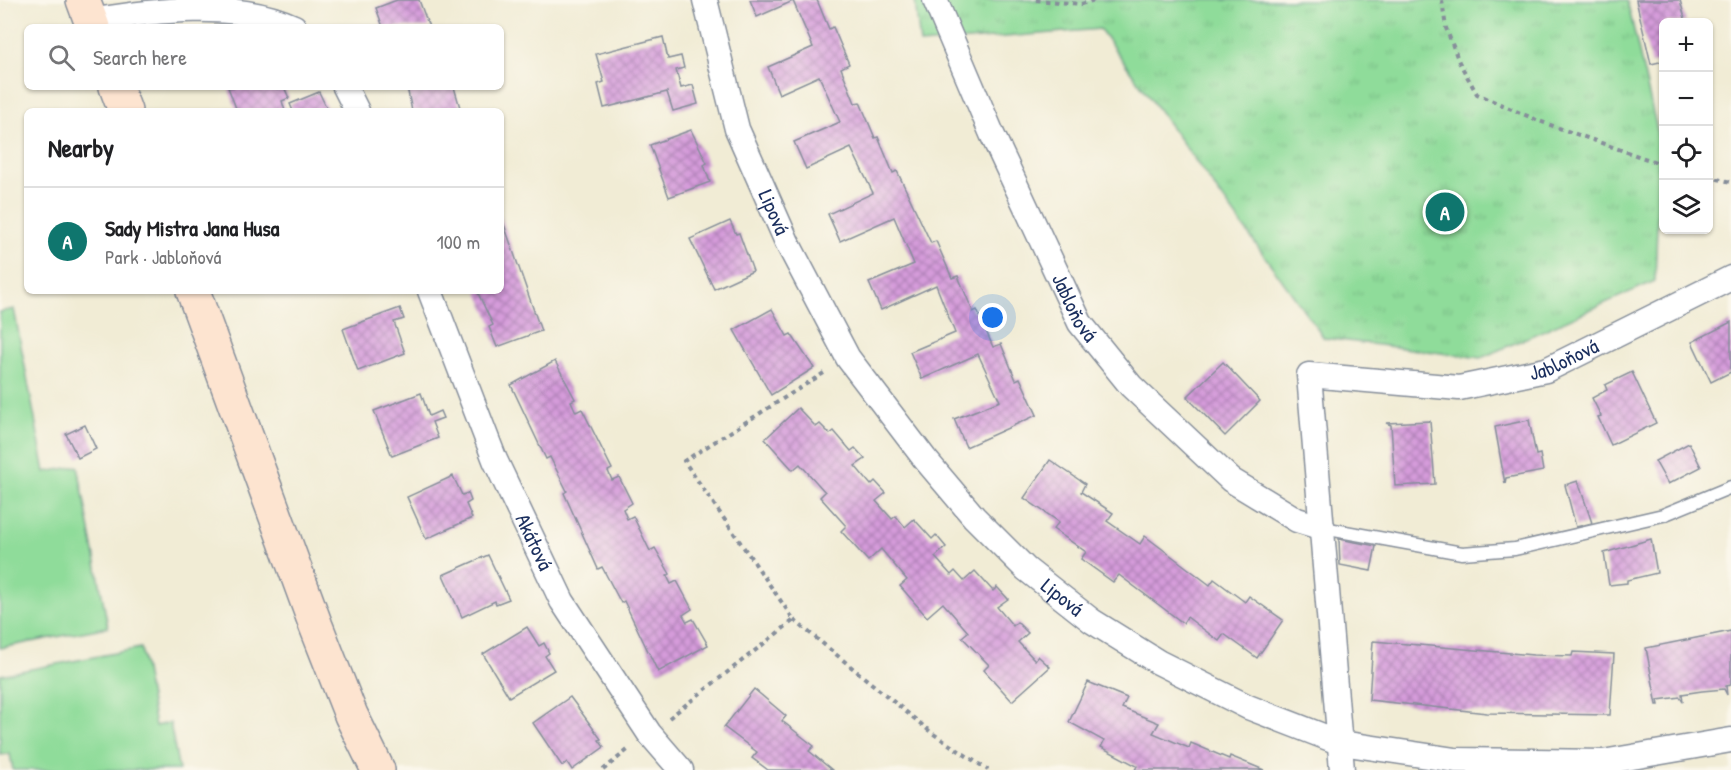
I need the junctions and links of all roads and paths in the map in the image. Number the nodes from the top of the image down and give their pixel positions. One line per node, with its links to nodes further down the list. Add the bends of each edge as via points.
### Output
1 (705, 0): 18 (street, Lipová, via 737,129 787,242)
2 (935, 0): 20 (street, Jabloňová, via 1080,323 1131,386 1231,480 1297,520)
3 (1036, 0): 4 (path, via 1081,4)
4 (1095, 0)
5 (1442, 0): 12 (path, via 1446,28 1477,94 1539,121)
6 (89, 16): 7 (street, via 216,3 250,8)
7 (290, 24)
8 (117, 90): 10 (street)
9 (346, 90): 11 (street)
10 (124, 108)
11 (356, 108)
12 (1659, 163)
13 (1713, 178): 14 (path)
14 (1731, 182)
15 (1731, 278): 20 (street, Jabloňová, via 1546,370 1459,388 1309,375)
16 (194, 294): 25 (street, via 320,638)
17 (431, 294): 22 (street, Akátová, via 495,460 562,601)
18 (848, 358): 21 (path, via 684,461); 24 (street, Lipová, via 974,518 1026,569 1092,621 1178,672 1248,706)
19 (1731, 487): 20 (lane, via 1664,515 1515,549 1462,553)
20 (1323, 528): 24 (street)
21 (794, 620): 22 (path); 28 (path, via 932,733)
22 (649, 733): 26 (path); 27 (street, Akátová)
23 (1731, 740): 24 (street, Lipová, via 1603,762 1455,760)
24 (1341, 743): 29 (street)
25 (378, 770)
26 (603, 770)
27 (681, 770)
28 (987, 770)
29 (1342, 770)

